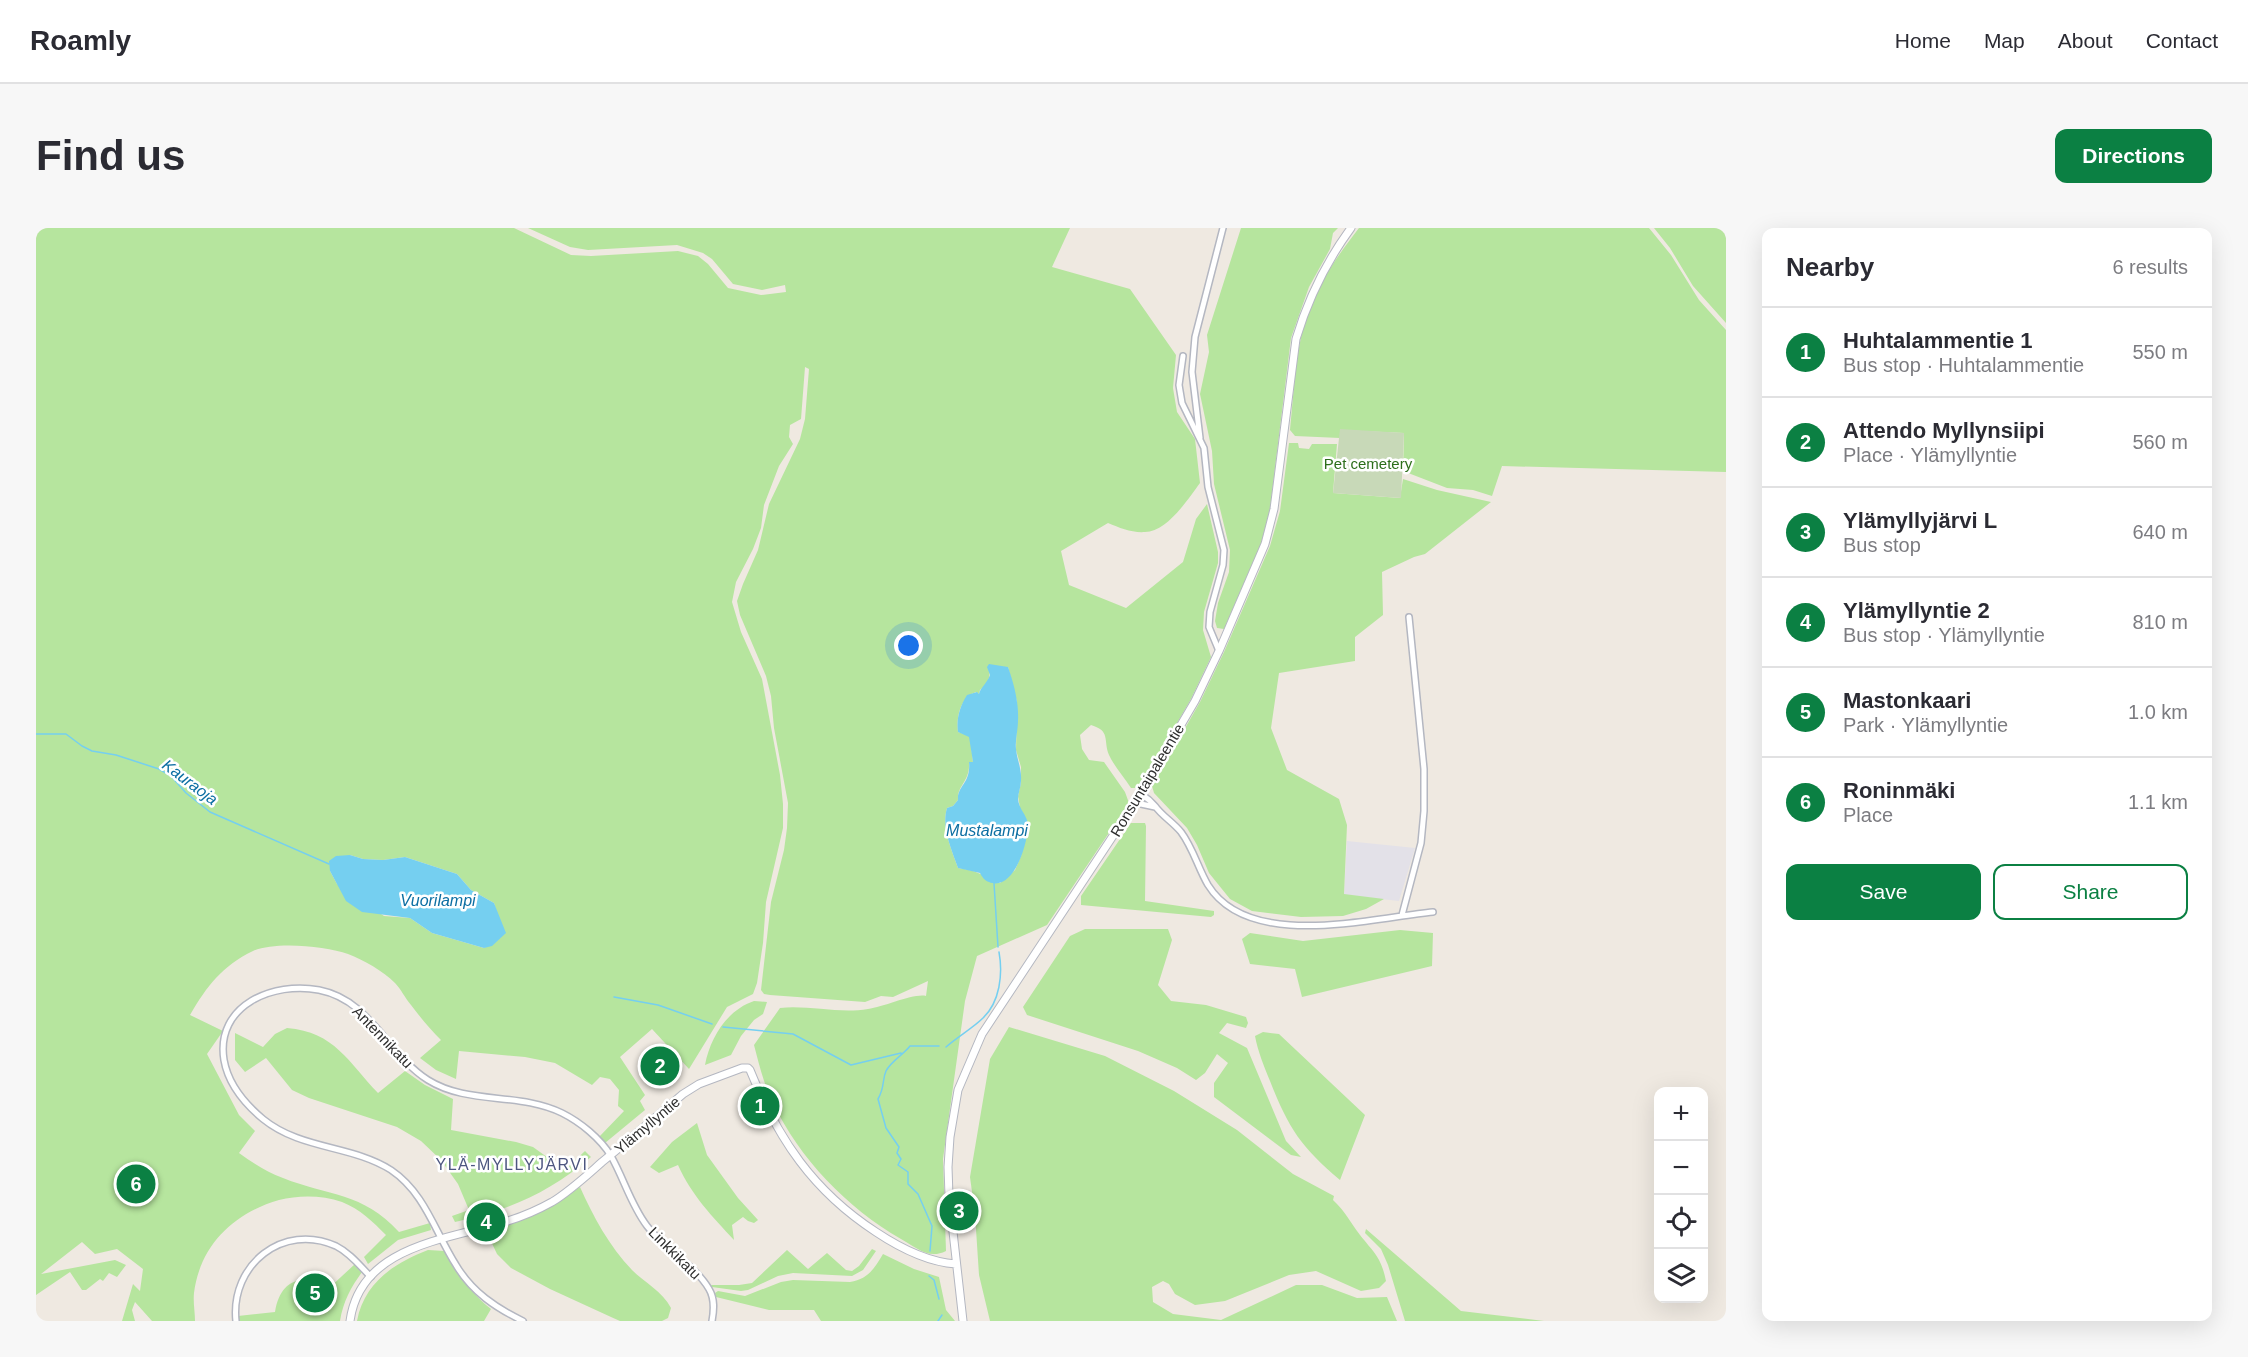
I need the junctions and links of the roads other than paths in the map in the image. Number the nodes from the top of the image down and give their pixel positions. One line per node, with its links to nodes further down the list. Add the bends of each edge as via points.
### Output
1 (1223, 228): 4 (street, via 1195,337 1192,372)
2 (1350, 228): 6 (street, Ronsuntaipaleentie, via 1303,314 1296,339 1274,509 1265,544)
3 (1183, 356): 4 (street, via 1179,385 1182,403)
4 (1201, 443): 6 (street, via 1224,550 1209,627)
5 (1409, 617): 9 (street, via 1424,769 1424,811 1418,854)
6 (1219, 651): 7 (street, Ronsuntaipaleentie, via 1195,701)
7 (1138, 798): 9 (street, via 1151,801 1182,833 1212,891 1237,913 1281,923 1335,925); 12 (street, Ronsuntaipaleentie, via 982,1034 963,1079 953,1113 948,1167)
8 (1433, 912): 9 (street)
9 (1402, 915)
10 (610, 1155): 11 (street, Ylämyllyntie, via 565,1193 531,1212); 11 (street, Antennikatu, via 595,1137 561,1113 525,1101 464,1095 432,1082 411,1066 366,1016 339,996 302,987 282,989 259,996 242,1007 226,1032 223,1051 227,1073 245,1101 281,1132 390,1170 418,1195); 12 (street, Ylämyllyntie, via 683,1094 699,1084 748,1068 789,1148 823,1190 887,1240 932,1261); 17 (street, Linkkikatu, via 646,1225 707,1286 714,1302)
11 (442, 1239): 13 (street, Ylämyllyntie, via 393,1257); 16 (street, via 457,1267 480,1294)
12 (956, 1264): 18 (street, Ronsuntaipaleentie)
13 (371, 1277): 14 (street, via 339,1247 298,1240 280,1244 250,1265 237,1292); 15 (street, Ylämyllyntie, via 359,1294)
14 (236, 1321)
15 (350, 1321)
16 (524, 1321)
17 (712, 1321)
18 (963, 1321)

